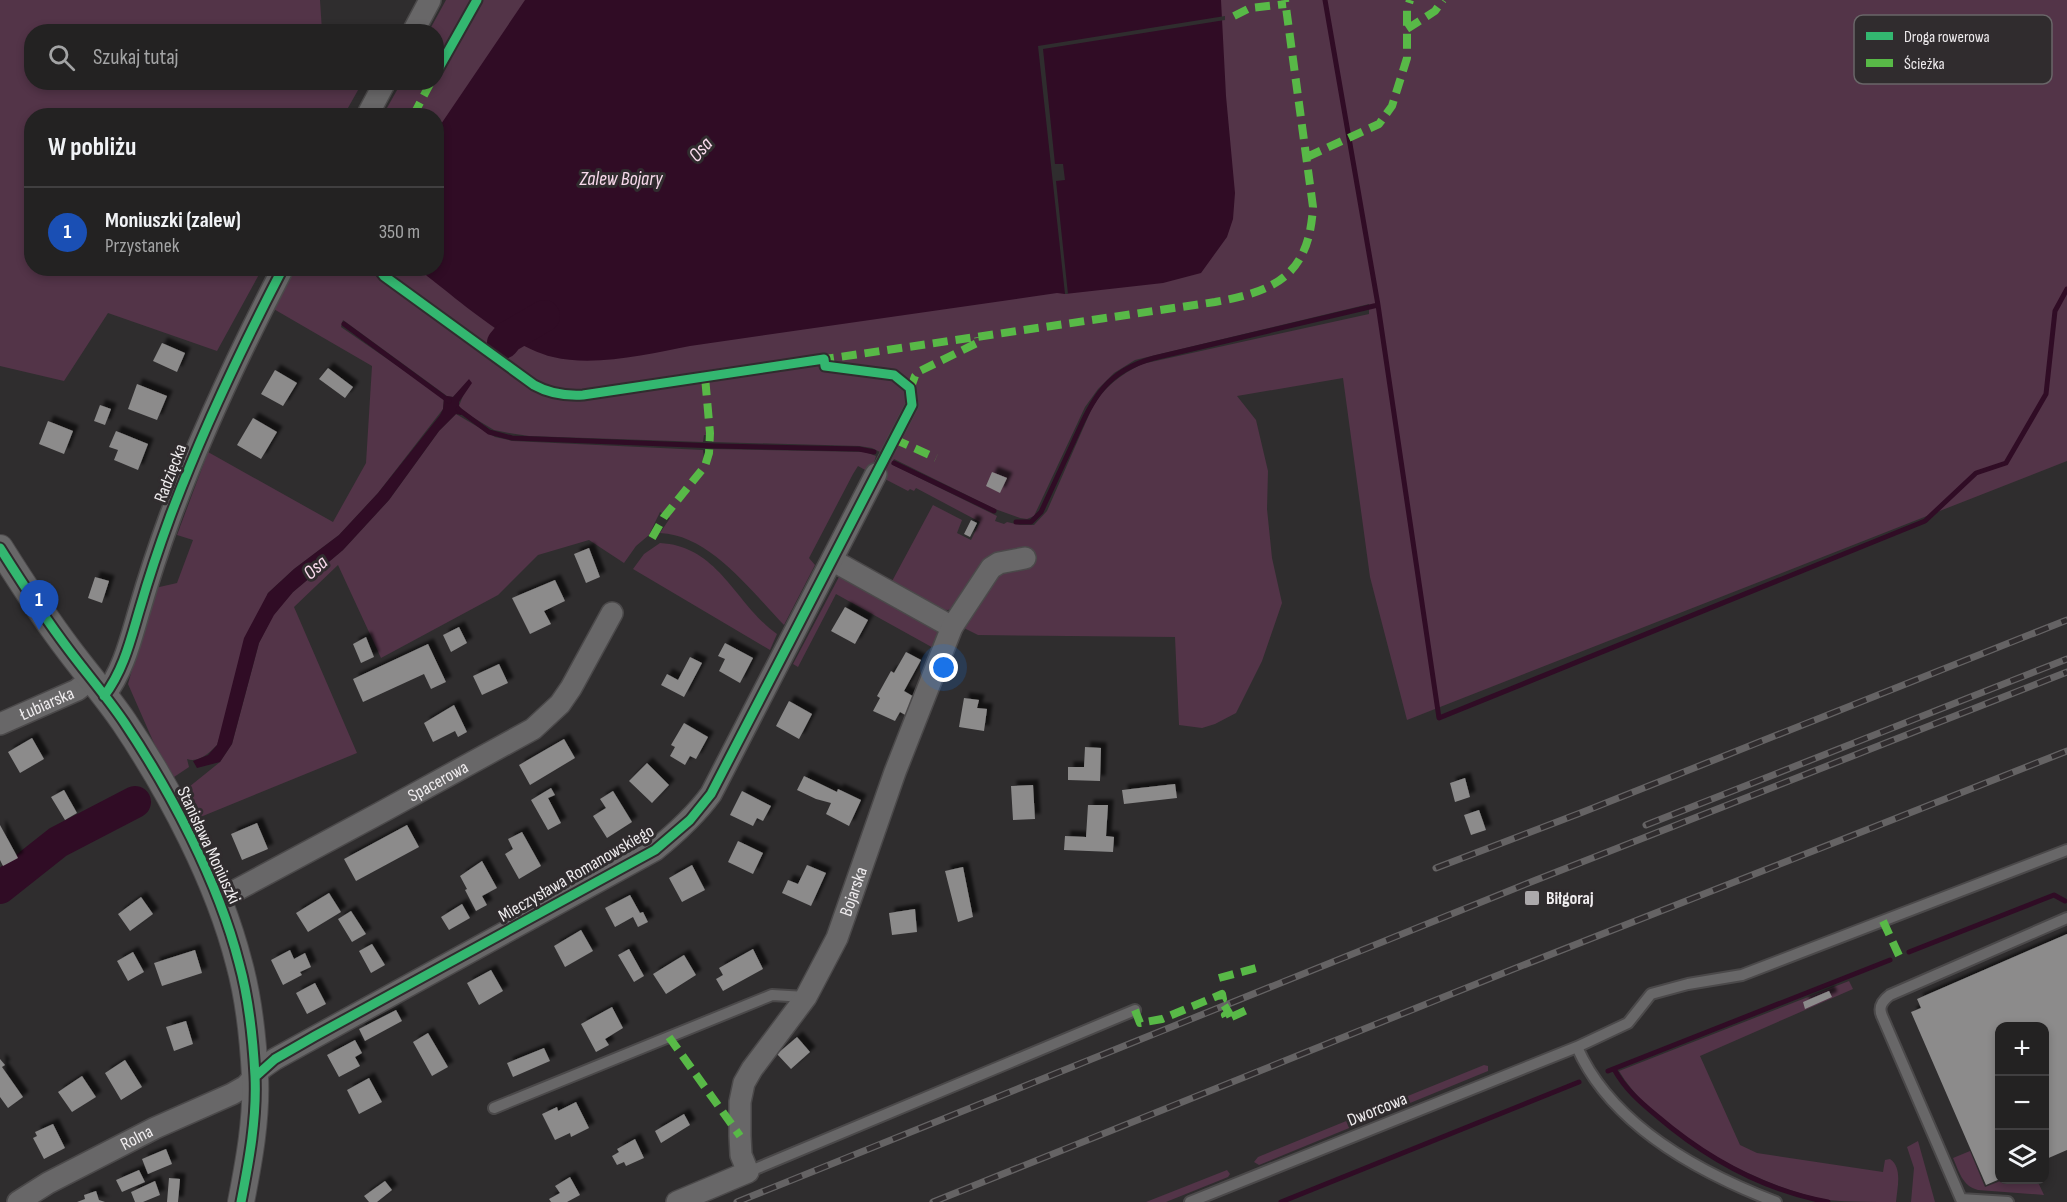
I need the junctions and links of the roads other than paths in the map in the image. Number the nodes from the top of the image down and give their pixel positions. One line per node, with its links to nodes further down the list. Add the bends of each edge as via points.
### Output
1 (430, 0): 2 (street)
2 (417, 24)
3 (381, 90): 4 (street)
4 (371, 108)
5 (279, 276): 13 (street, Radzięcka, via 225,383 190,466 155,560 124,662 112,685)
6 (912, 405): 7 (lane, Mieczysława Romanowskiego)
7 (876, 474): 10 (street, Mieczysława Romanowskiego)
8 (0, 548): 13 (street, Stanisława Moniuszki)
9 (1025, 558): 12 (street, Bojarska, via 991,568)
10 (832, 560): 12 (street); 21 (street, Mieczysława Romanowskiego, via 711,794 678,832 655,850 275,1059)
11 (612, 613): 16 (street, Spacerowa, via 566,696 533,729)
12 (952, 627): 18 (street, Bojarska, via 895,772 837,938)
13 (98, 687): 14 (street, Łubiarska, via 77,690); 16 (street, Stanisława Moniuszki, via 138,744 175,808)
14 (0, 724)
15 (2067, 850): 20 (lane, Dworcowa, via 1742,975 1651,994 1628,1023)
16 (218, 900): 21 (street, Stanisława Moniuszki, via 245,988)
17 (2067, 918): 29 (lane, via 1890,995 1880,1006 1961,1199)
18 (806, 997): 22 (lane, via 772,995); 23 (street, Bojarska, via 744,1083 740,1102 741,1155)
19 (1135, 1010): 23 (lane)
20 (1577, 1047): 27 (lane, Dworcowa); 28 (lane, via 1607,1093 1642,1129 1735,1186)
21 (255, 1077): 24 (street, Rolna, via 232,1094 155,1128); 25 (street, Stanisława Moniuszki, via 253,1132)
22 (494, 1108)
23 (748, 1172): 26 (street)
24 (18, 1202)
25 (241, 1202)
26 (676, 1202)
27 (1190, 1202)
28 (1776, 1202)
29 (2008, 1202)

